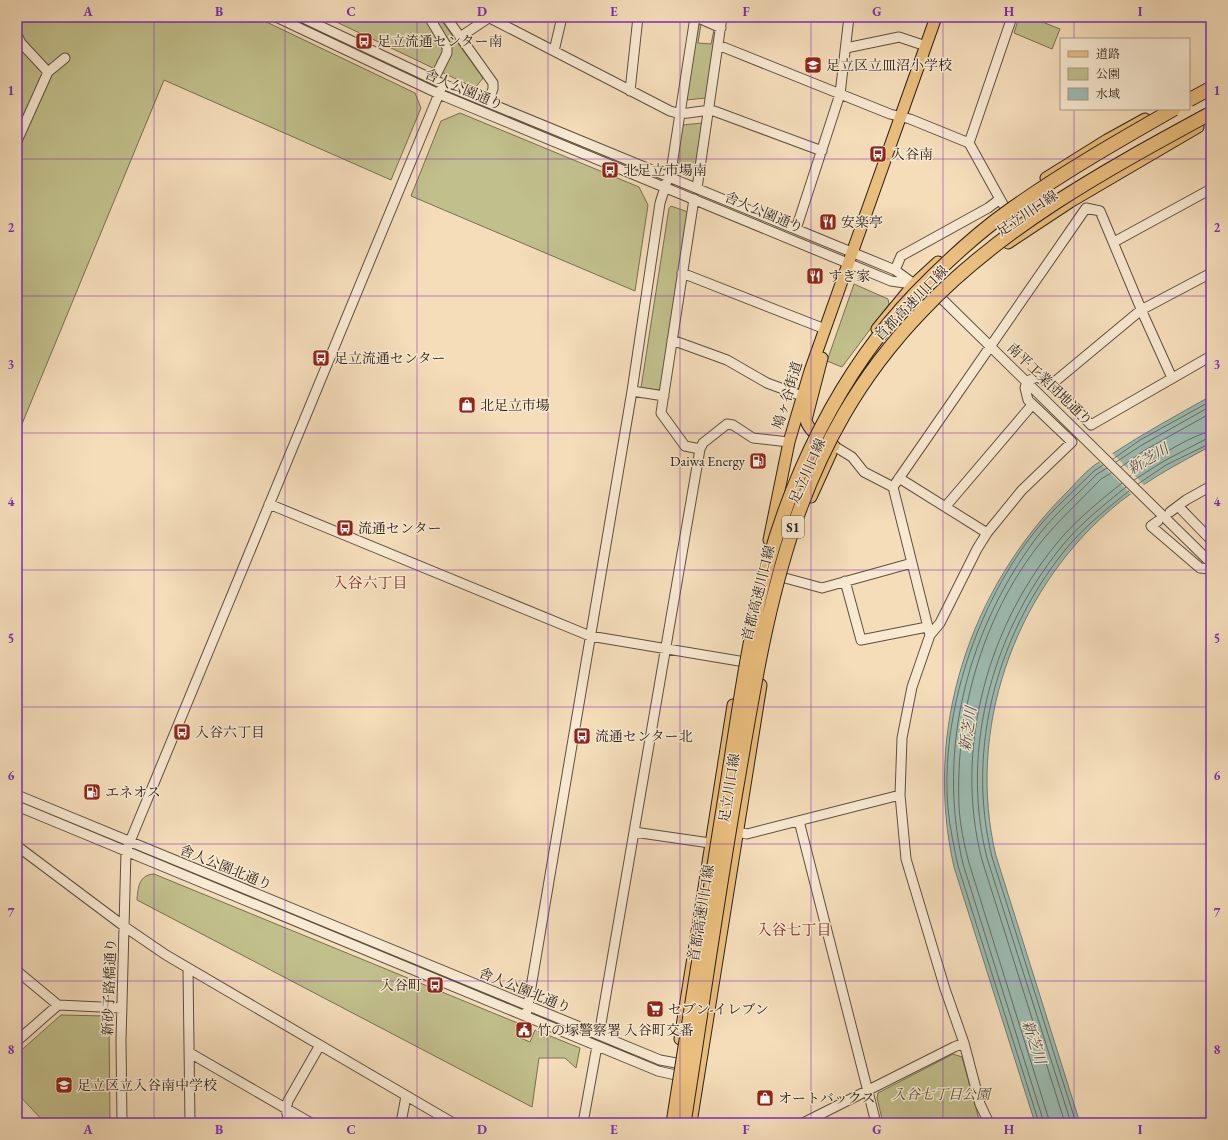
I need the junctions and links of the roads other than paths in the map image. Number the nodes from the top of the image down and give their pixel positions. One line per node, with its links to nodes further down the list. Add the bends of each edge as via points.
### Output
1 (276, 17): 28 (street, 舎人公園通り)
2 (301, 17): 24 (street, 舎人公園通り)
3 (429, 17): 22 (street, via 447,47 447,53)
4 (446, 17): 15 (street)
5 (562, 17): 19 (street)
6 (638, 17): 26 (street)
7 (696, 17): 13 (street); 36 (street)
8 (722, 17): 13 (street)
9 (849, 17): 18 (street)
10 (936, 17): 17 (main road, 鳩ヶ谷街道)
11 (1012, 17): 40 (street)
12 (490, 18): 15 (street); 19 (street)
13 (721, 28): 16 (street)
14 (17, 35): 21 (street)
15 (460, 36): 31 (street, via 492,83 493,89)
16 (718, 44): 29 (street); 32 (street)
17 (926, 46): 18 (street, via 898,37); 37 (main road, 鳩ヶ谷街道)
18 (846, 48): 29 (street)
19 (554, 51): 26 (street)
20 (65, 58): 21 (street)
21 (48, 72): 39 (street)
22 (437, 73)
23 (1211, 81): 27 (main road)
24 (443, 84): 28 (street); 31 (street, 舎人公園通り)
25 (1211, 88): 30 (highway, bridge)
26 (630, 91): 36 (street)
27 (1190, 93)
28 (439, 94): 43 (street, 舎人公園通り); 75 (street)
29 (840, 94): 37 (street); 41 (street)
30 (1190, 99)
31 (488, 102): 42 (street, 舎人公園通り)
32 (709, 110): 36 (street); 41 (street); 44 (street)
33 (1160, 110): 47 (main road, 足立川口線)
34 (1172, 110): 128 (highway, 首都高速川口線 / S1, bridge, via 1126,136 1010,210 981,232 933,276 896,316 866,355 840,393 815,439 776,536 763,584 751,642)
35 (1211, 113): 129 (highway, 首都高速川口線 / S1, bridge, via 1122,162 1018,229 974,263 899,336 851,403 827,446 806,490 788,539 762,643)
36 (680, 114): 42 (street)
37 (901, 117): 40 (street); 50 (main road, 鳩ヶ谷街道)
38 (1211, 120): 55 (main road, 足立川口線, via 1070,202 996,252)
39 (17, 141)
40 (969, 143): 47 (street)
41 (822, 151): 48 (street)
42 (668, 176): 43 (street); 44 (street, 舎人公園通り)
43 (664, 186): 46 (street, 舎人公園通り); 64 (street)
44 (697, 188): 48 (street, 舎人公園通り)
45 (1211, 189): 49 (street)
46 (694, 199): 50 (street, 舎人公園通り); 52 (street)
47 (1002, 203): 51 (street, via 988,208 901,256); 54 (main road, 足立川口線)
48 (796, 229): 50 (street, 舎人公園通り)
49 (1114, 242): 56 (street); 59 (street, via 1100,211 1086,208)
50 (851, 258): 51 (street, 舎人公園通り); 54 (street, 舎人公園通り, via 891,281); 57 (main road, 鳩ヶ谷街道); 68 (main road, 鳩ヶ谷街道, via 806,414 807,426)
51 (895, 270): 54 (street, 舎人公園通り)
52 (682, 273): 57 (street); 58 (street)
53 (1211, 273): 56 (street)
54 (914, 284): 55 (street, 南平工業団地通り); 68 (main road, 足立川口線, via 862,349 833,392)
55 (942, 298): 59 (street, 南平工業団地通り); 70 (main road, 足立川口線, via 882,367 857,404)
56 (1141, 310): 61 (street); 63 (street)
57 (824, 329): 66 (main road, 鳩ヶ谷街道)
58 (672, 340): 65 (street); 66 (street, via 727,360 767,383)
59 (990, 345): 62 (street, 南平工業団地通り); 72 (street)
60 (1211, 356): 61 (street)
61 (1172, 378): 63 (street, via 1092,425)
62 (1027, 381): 63 (street, via 1037,377); 67 (street, via 1025,388); 81 (street, 南平工業団地通り)
63 (1052, 384)
64 (632, 391): 65 (street); 87 (street)
65 (664, 396): 71 (street, via 661,413 685,446)
66 (802, 396): 69 (main road, 鳩ヶ谷街道)
67 (1032, 405): 76 (street); 78 (street, via 1072,442 1022,490)
68 (812, 432): 70 (main road); 79 (main road, 足立川口線)
69 (789, 442): 71 (street, via 753,438 727,424 703,443); 79 (main road, 鳩ヶ谷街道)
70 (834, 446): 74 (street, via 852,457 864,472); 84 (main road, 足立川口線, via 797,534)
71 (700, 449): 88 (street)
72 (899, 478): 74 (street); 76 (street)
73 (1211, 486): 80 (street, via 1174,509)
74 (893, 488): 82 (street)
75 (269, 504): 87 (street); 97 (street)
76 (946, 506): 78 (street)
77 (1155, 523): 83 (street, via 1200,568)
78 (987, 533): 86 (street, via 959,581 940,623)
79 (769, 540): 89 (main road, 足立川口線)
80 (1211, 540)
81 (1211, 563)
82 (912, 564): 85 (street); 86 (street)
83 (1211, 568)
84 (785, 578): 85 (street, via 822,588); 90 (main road, 足立川口線)
85 (844, 581): 86 (street, via 861,640)
86 (928, 631): 92 (street, via 906,713 900,766)
87 (590, 636): 88 (street); 105 (street)
88 (665, 650): 89 (street); 95 (street)
89 (740, 661): 90 (street); 98 (main road, 足立川口線)
90 (764, 665): 96 (main road, 足立川口線)
91 (17, 795): 97 (street, 舎人公園北通り)
92 (900, 795): 94 (street); 110 (street, via 906,858 945,990)
93 (17, 806): 100 (street, 舎人公園北通り)
94 (799, 821): 96 (street, via 747,834); 117 (street)
95 (634, 832): 98 (street); 108 (street)
96 (738, 832): 115 (main road, 足立川口線)
97 (130, 842): 100 (street); 105 (street, 舎人公園北通り)
98 (710, 843): 114 (main road, 足立川口線)
99 (17, 846): 101 (street)
100 (126, 852): 101 (street, 新砂子路橋通り); 107 (street, 舎人公園北通り)
101 (125, 927): 102 (street); 106 (street, 新砂子路橋通り)
102 (188, 969): 111 (street); 113 (street)
103 (17, 971): 104 (street)
104 (58, 1005): 106 (street); 109 (street)
105 (528, 1007): 107 (street); 108 (street, 舎人公園北通り)
106 (122, 1008): 120 (street, 新砂子路橋通り)
107 (525, 1016): 112 (street, 舎人公園北通り)
108 (599, 1035): 114 (street, 舎人公園北通り)
109 (17, 1040)
110 (964, 1043): 117 (street); 133 (street, via 980,1104)
111 (320, 1045): 118 (street); 119 (street)
112 (597, 1046): 116 (street, 舎人公園北通り); 126 (street)
113 (190, 1053): 119 (street); 121 (street)
114 (676, 1064): 115 (street, 舎人公園北通り, via 689,1066); 116 (main road, 足立川口線)
115 (698, 1073): 116 (street, 舎人公園北通り, via 688,1077); 130 (main road, 足立川口線)
116 (674, 1075): 127 (main road, 足立川口線)
117 (868, 1091): 131 (street); 132 (street)
118 (406, 1096): 124 (street); 125 (street)
119 (286, 1109): 122 (street); 123 (street)
120 (122, 1123)
121 (190, 1123)
122 (289, 1123)
123 (311, 1123)
124 (401, 1123)
125 (453, 1123)
126 (583, 1123)
127 (667, 1123)
128 (673, 1123)
129 (684, 1123)
130 (691, 1123)
131 (804, 1123)
132 (876, 1123)
133 (989, 1123)

